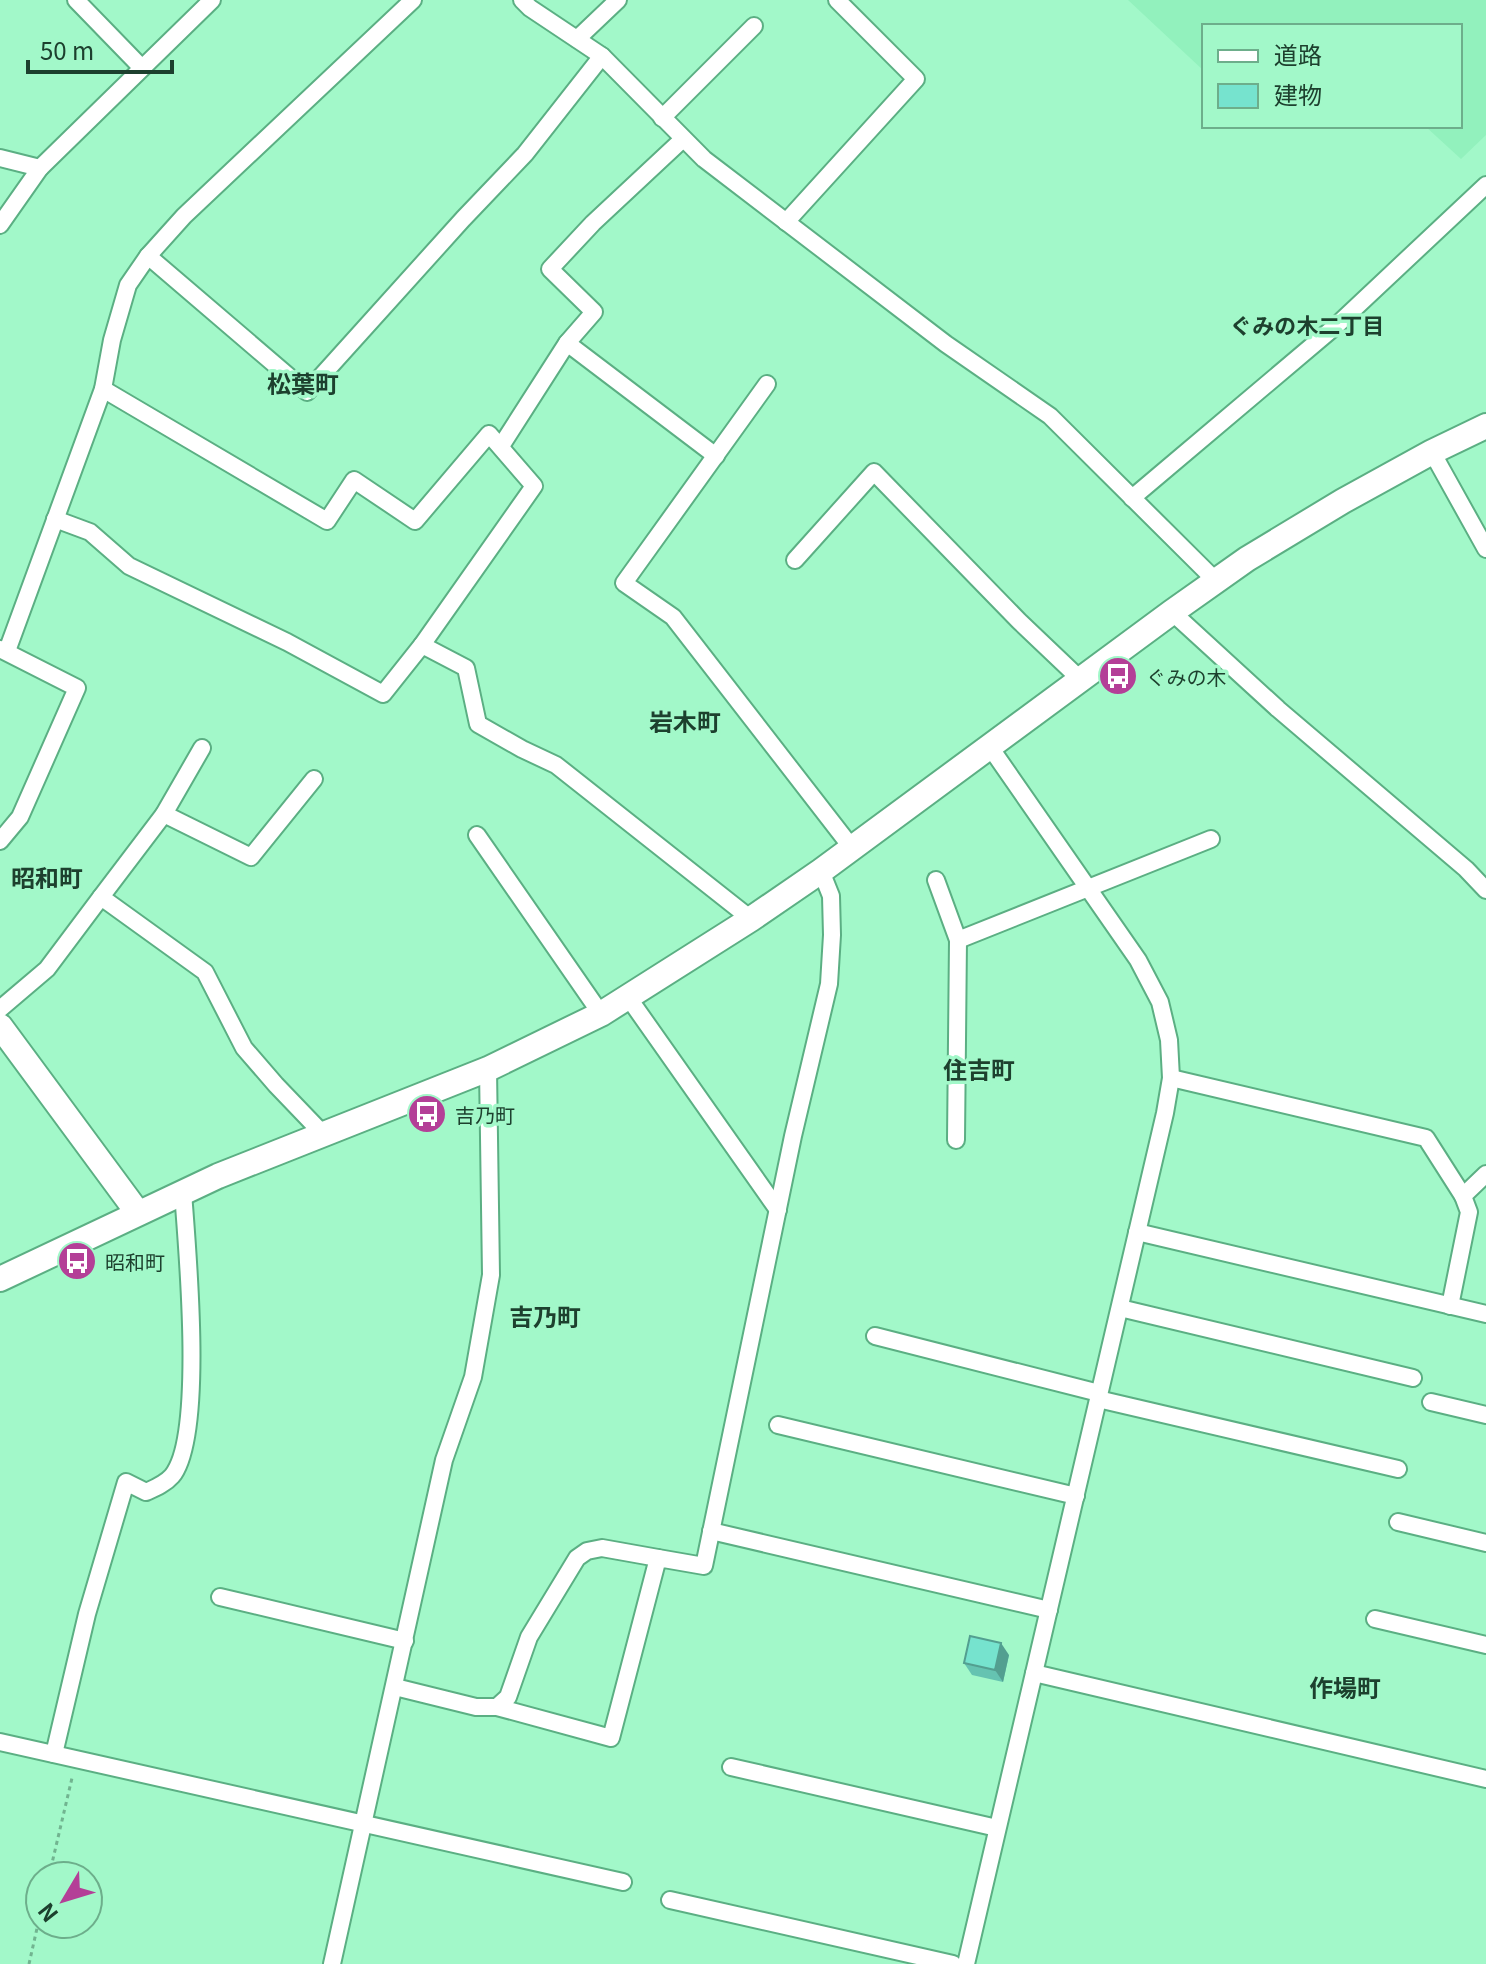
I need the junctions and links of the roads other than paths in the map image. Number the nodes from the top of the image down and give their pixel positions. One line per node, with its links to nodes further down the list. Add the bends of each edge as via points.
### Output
1 (76, 0): 10 (street)
2 (212, 0): 10 (street)
3 (413, 0): 18 (street)
4 (618, 0): 8 (street)
5 (837, 0): 16 (street, via 916,79)
6 (530, 3): 8 (street)
7 (754, 26): 11 (street)
8 (577, 39): 9 (street)
9 (602, 56): 11 (street); 18 (street, via 525,154 307,392)
10 (142, 68): 14 (street)
11 (662, 118): 12 (street)
12 (683, 139): 16 (street); 19 (street, via 550,269 594,312)
13 (0, 158): 14 (street)
14 (40, 168): 17 (street)
15 (1486, 185): 26 (street, via 1338,324)
16 (786, 222): 26 (street, via 1050,416)
17 (0, 225)
18 (148, 256): 21 (street, via 128,285)
19 (567, 343): 23 (street); 25 (street)
20 (767, 384): 25 (street)
21 (103, 389): 23 (street, via 327,521 354,480 415,521 489,434); 27 (street)
22 (1486, 426): 24 (street)
23 (501, 446): 32 (street, via 534,486)
24 (1432, 452): 28 (street); 30 (street)
25 (716, 456): 42 (street, via 624,583 673,617)
26 (1132, 498): 30 (street)
27 (55, 519): 32 (street, via 90,532 129,566 383,694); 33 (street)
28 (1486, 549)
29 (795, 560): 34 (street, via 874,472)
30 (1216, 581): 31 (street)
31 (1172, 612): 34 (street); 46 (street)
32 (422, 645): 48 (street, via 466,668 478,724 556,765)
33 (3, 650): 41 (street, via 77,688 20,817)
34 (1081, 680): 35 (street)
35 (990, 747): 42 (street); 45 (street)
36 (202, 748): 38 (street)
37 (314, 779): 38 (street, via 251,857)
38 (164, 814): 47 (street)
39 (477, 835): 52 (street)
40 (1211, 839): 45 (street)
41 (0, 841)
42 (852, 848): 43 (street)
43 (821, 871): 48 (street); 61 (street, via 831,896 829,984)
44 (936, 880): 49 (street)
45 (1089, 889): 49 (street); 55 (street, via 1160,1002)
46 (1486, 890)
47 (101, 897): 51 (street, via 47,969); 56 (street, via 205,972 244,1048)
48 (751, 919): 50 (street)
49 (958, 940): 57 (street)
50 (628, 997): 52 (street); 61 (street)
51 (0, 1009)
52 (601, 1014): 54 (street)
53 (0, 1026): 62 (street)
54 (488, 1069): 56 (street); 83 (street, via 491,1275 473,1377 444,1460)
55 (1171, 1078): 60 (street, via 1426,1138); 63 (street)
56 (323, 1134): 59 (street)
57 (956, 1140)
58 (1486, 1174): 60 (street)
59 (183, 1192): 62 (street); 89 (street, via 191,1367 183,1453 172,1476 160,1486 146,1492 126,1482)
60 (1463, 1196): 65 (street, via 1469,1212)
61 (778, 1210): 77 (street)
62 (138, 1213): 64 (street)
63 (1137, 1232): 65 (street); 66 (street)
64 (0, 1279)
65 (1450, 1306): 67 (street)
66 (1120, 1308): 69 (street); 70 (street)
67 (1486, 1314)
68 (875, 1336): 70 (street)
69 (1413, 1378)
70 (1099, 1396): 74 (street); 75 (street)
71 (1431, 1402): 72 (street)
72 (1486, 1415)
73 (778, 1425): 75 (street)
74 (1398, 1469)
75 (1076, 1496): 81 (street)
76 (1398, 1522): 78 (street)
77 (711, 1531): 79 (street, via 704,1566); 81 (street)
78 (1486, 1543)
79 (658, 1558): 87 (street, via 602,1548 577,1558 529,1637 508,1697); 87 (street, via 611,1738)
80 (220, 1597): 83 (street)
81 (1049, 1610): 85 (street)
82 (1375, 1619): 84 (street)
83 (405, 1641): 86 (street)
84 (1486, 1645)
85 (1034, 1673): 91 (street); 93 (street)
86 (395, 1687): 87 (street, via 476,1707); 92 (street)
87 (497, 1707)
88 (0, 1742): 89 (street)
89 (54, 1754): 92 (street)
90 (731, 1767): 93 (street)
91 (1486, 1779)
92 (364, 1823): 94 (street); 96 (street)
93 (997, 1828): 98 (street)
94 (623, 1882)
95 (670, 1900): 97 (street)
96 (332, 1964)
97 (953, 1964)
98 (966, 1964)

